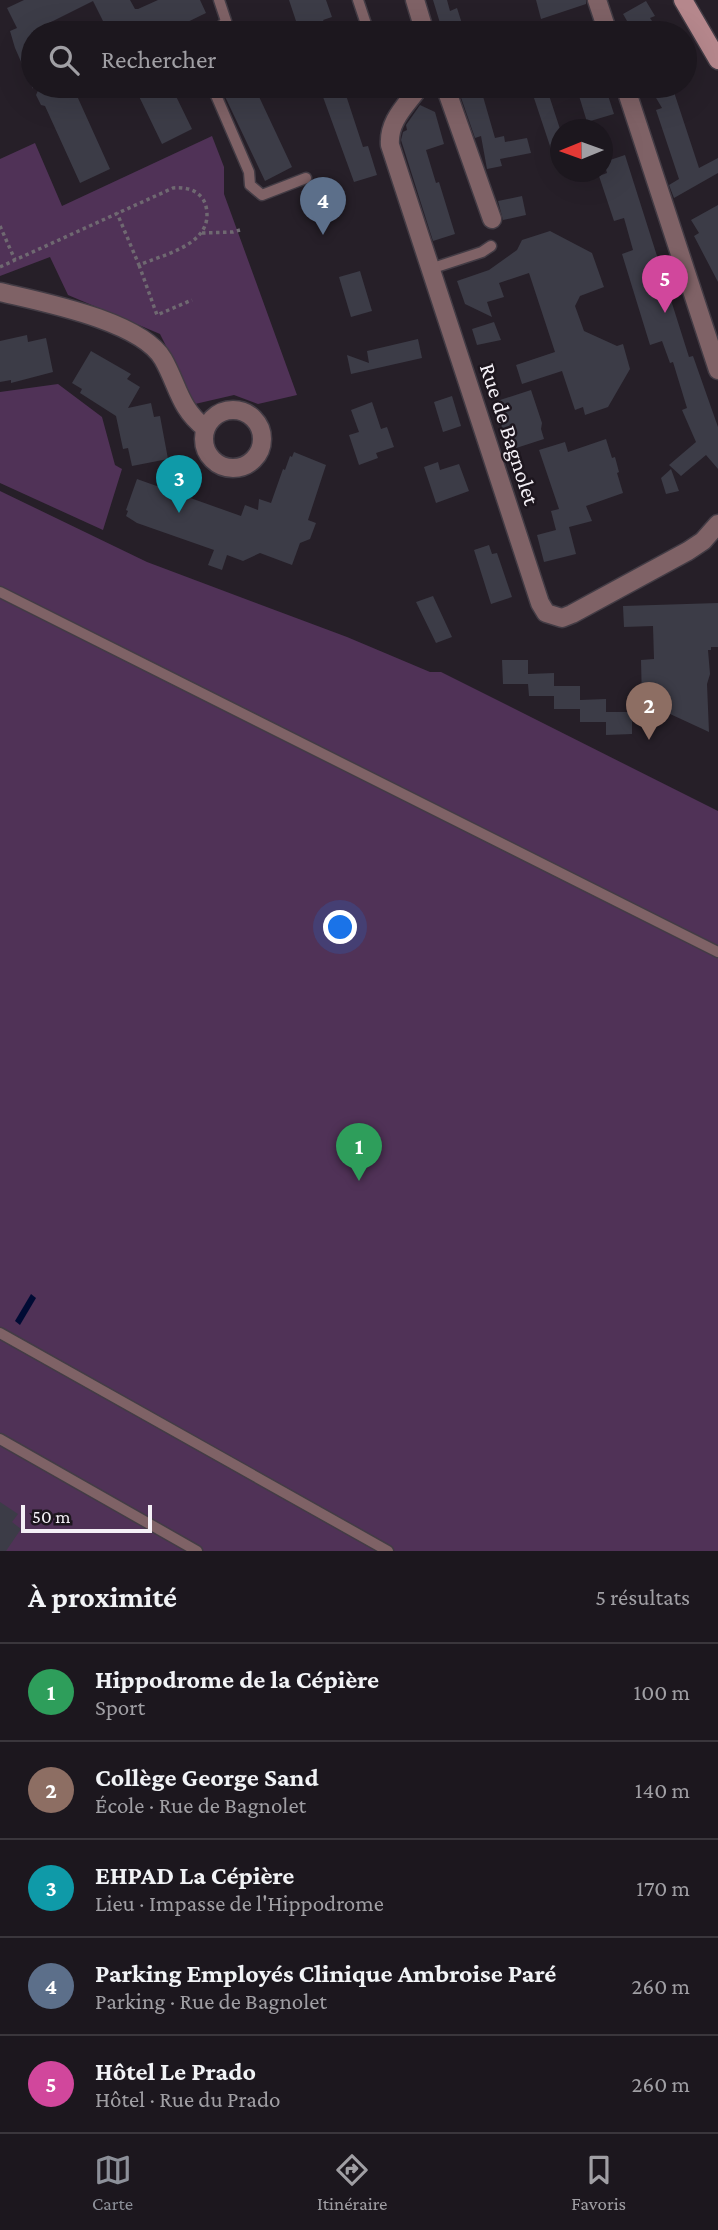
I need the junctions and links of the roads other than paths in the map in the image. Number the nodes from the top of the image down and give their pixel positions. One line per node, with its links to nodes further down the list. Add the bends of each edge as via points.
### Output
1 (219, 0): 6 (lane)
2 (358, 0): 7 (lane)
3 (415, 0): 8 (street)
4 (597, 0): 9 (street)
5 (683, 0): 10 (main road)
6 (226, 21)
7 (365, 21)
8 (421, 21)
9 (604, 21)
10 (695, 21)
11 (697, 24): 12 (main road)
12 (718, 60)
13 (217, 98): 17 (lane, via 249,172 250,185 262,195)
14 (406, 98): 20 (street, Rue de Bagnolet, via 392,123 390,145)
15 (449, 98): 18 (street)
16 (629, 98): 22 (street)
17 (306, 178)
18 (492, 219)
19 (491, 246): 20 (lane)
20 (430, 269): 24 (street, Rue de Bagnolet, via 546,613 562,618 572,614 688,551)
21 (0, 292): 23 (street, via 66,307 151,343 192,418)
22 (718, 370)
23 (205, 428)
24 (718, 524)
25 (0, 592): 26 (lane)
26 (718, 952)
27 (0, 1333): 30 (lane)
28 (0, 1439): 29 (lane)
29 (197, 1551)
30 (388, 1551)

